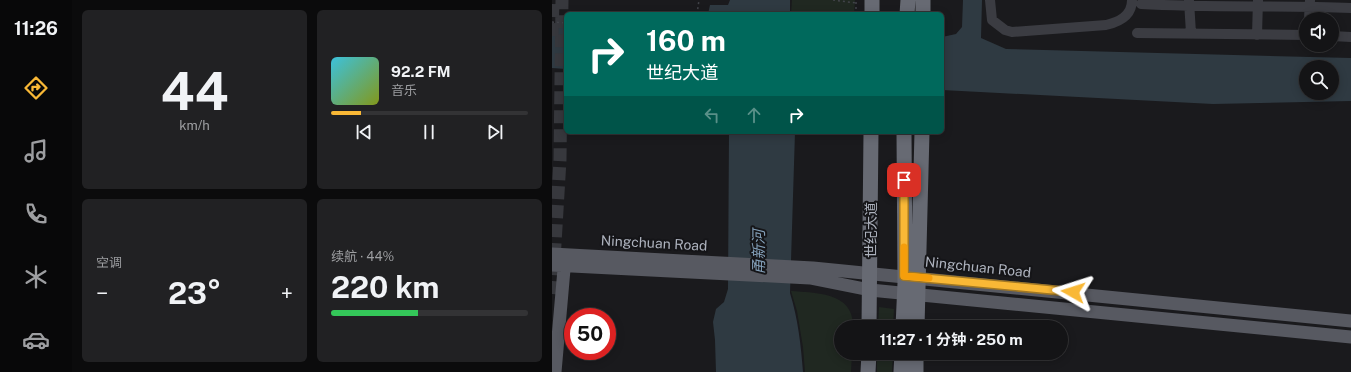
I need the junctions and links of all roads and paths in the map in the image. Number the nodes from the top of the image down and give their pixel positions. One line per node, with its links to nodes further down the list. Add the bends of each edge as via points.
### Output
1 (699, 0): 14 (path)
2 (833, 0): 9 (path)
3 (856, 0): 9 (path)
4 (872, 0): 16 (highway)
5 (908, 0): 17 (highway)
6 (923, 0): 18 (highway)
7 (990, 0): 8 (lane, via 992,20 1012,32 1119,22)
8 (1136, 2): 10 (lane)
9 (856, 3): 15 (path)
10 (1189, 3): 11 (lane); 22 (lane)
11 (1258, 3): 12 (lane); 23 (lane)
12 (1310, 3): 13 (lane)
13 (1351, 8)
14 (697, 12)
15 (856, 12)
16 (872, 12)
17 (908, 12)
18 (922, 12)
19 (552, 22): 20 (path)
20 (564, 23)
21 (1137, 33): 22 (lane)
22 (1191, 33): 23 (lane)
23 (1257, 35): 24 (lane)
24 (1299, 35)
25 (1339, 36): 26 (lane)
26 (1351, 37)
27 (871, 134): 32 (highway, 世纪大道)
28 (904, 134): 33 (highway)
29 (922, 134): 33 (highway)
30 (558, 260): 31 (main road, Ningchuan Road); 44 (main road)
31 (812, 273): 32 (main road, Ningchuan Road); 34 (main road)
32 (870, 273): 33 (main road, Ningchuan Road); 34 (highway, 世纪大道)
33 (911, 276): 35 (highway); 39 (main road, Ningchuan Road)
34 (870, 290): 35 (main road); 36 (highway, 世纪大道)
35 (911, 294): 37 (highway); 38 (highway); 40 (main road)
36 (869, 320)
37 (905, 320)
38 (916, 320)
39 (1351, 321)
40 (1351, 337)
41 (869, 360): 45 (highway)
42 (902, 360): 46 (highway)
43 (916, 360): 47 (highway)
44 (555, 372)
45 (868, 372)
46 (901, 372)
47 (916, 372)

